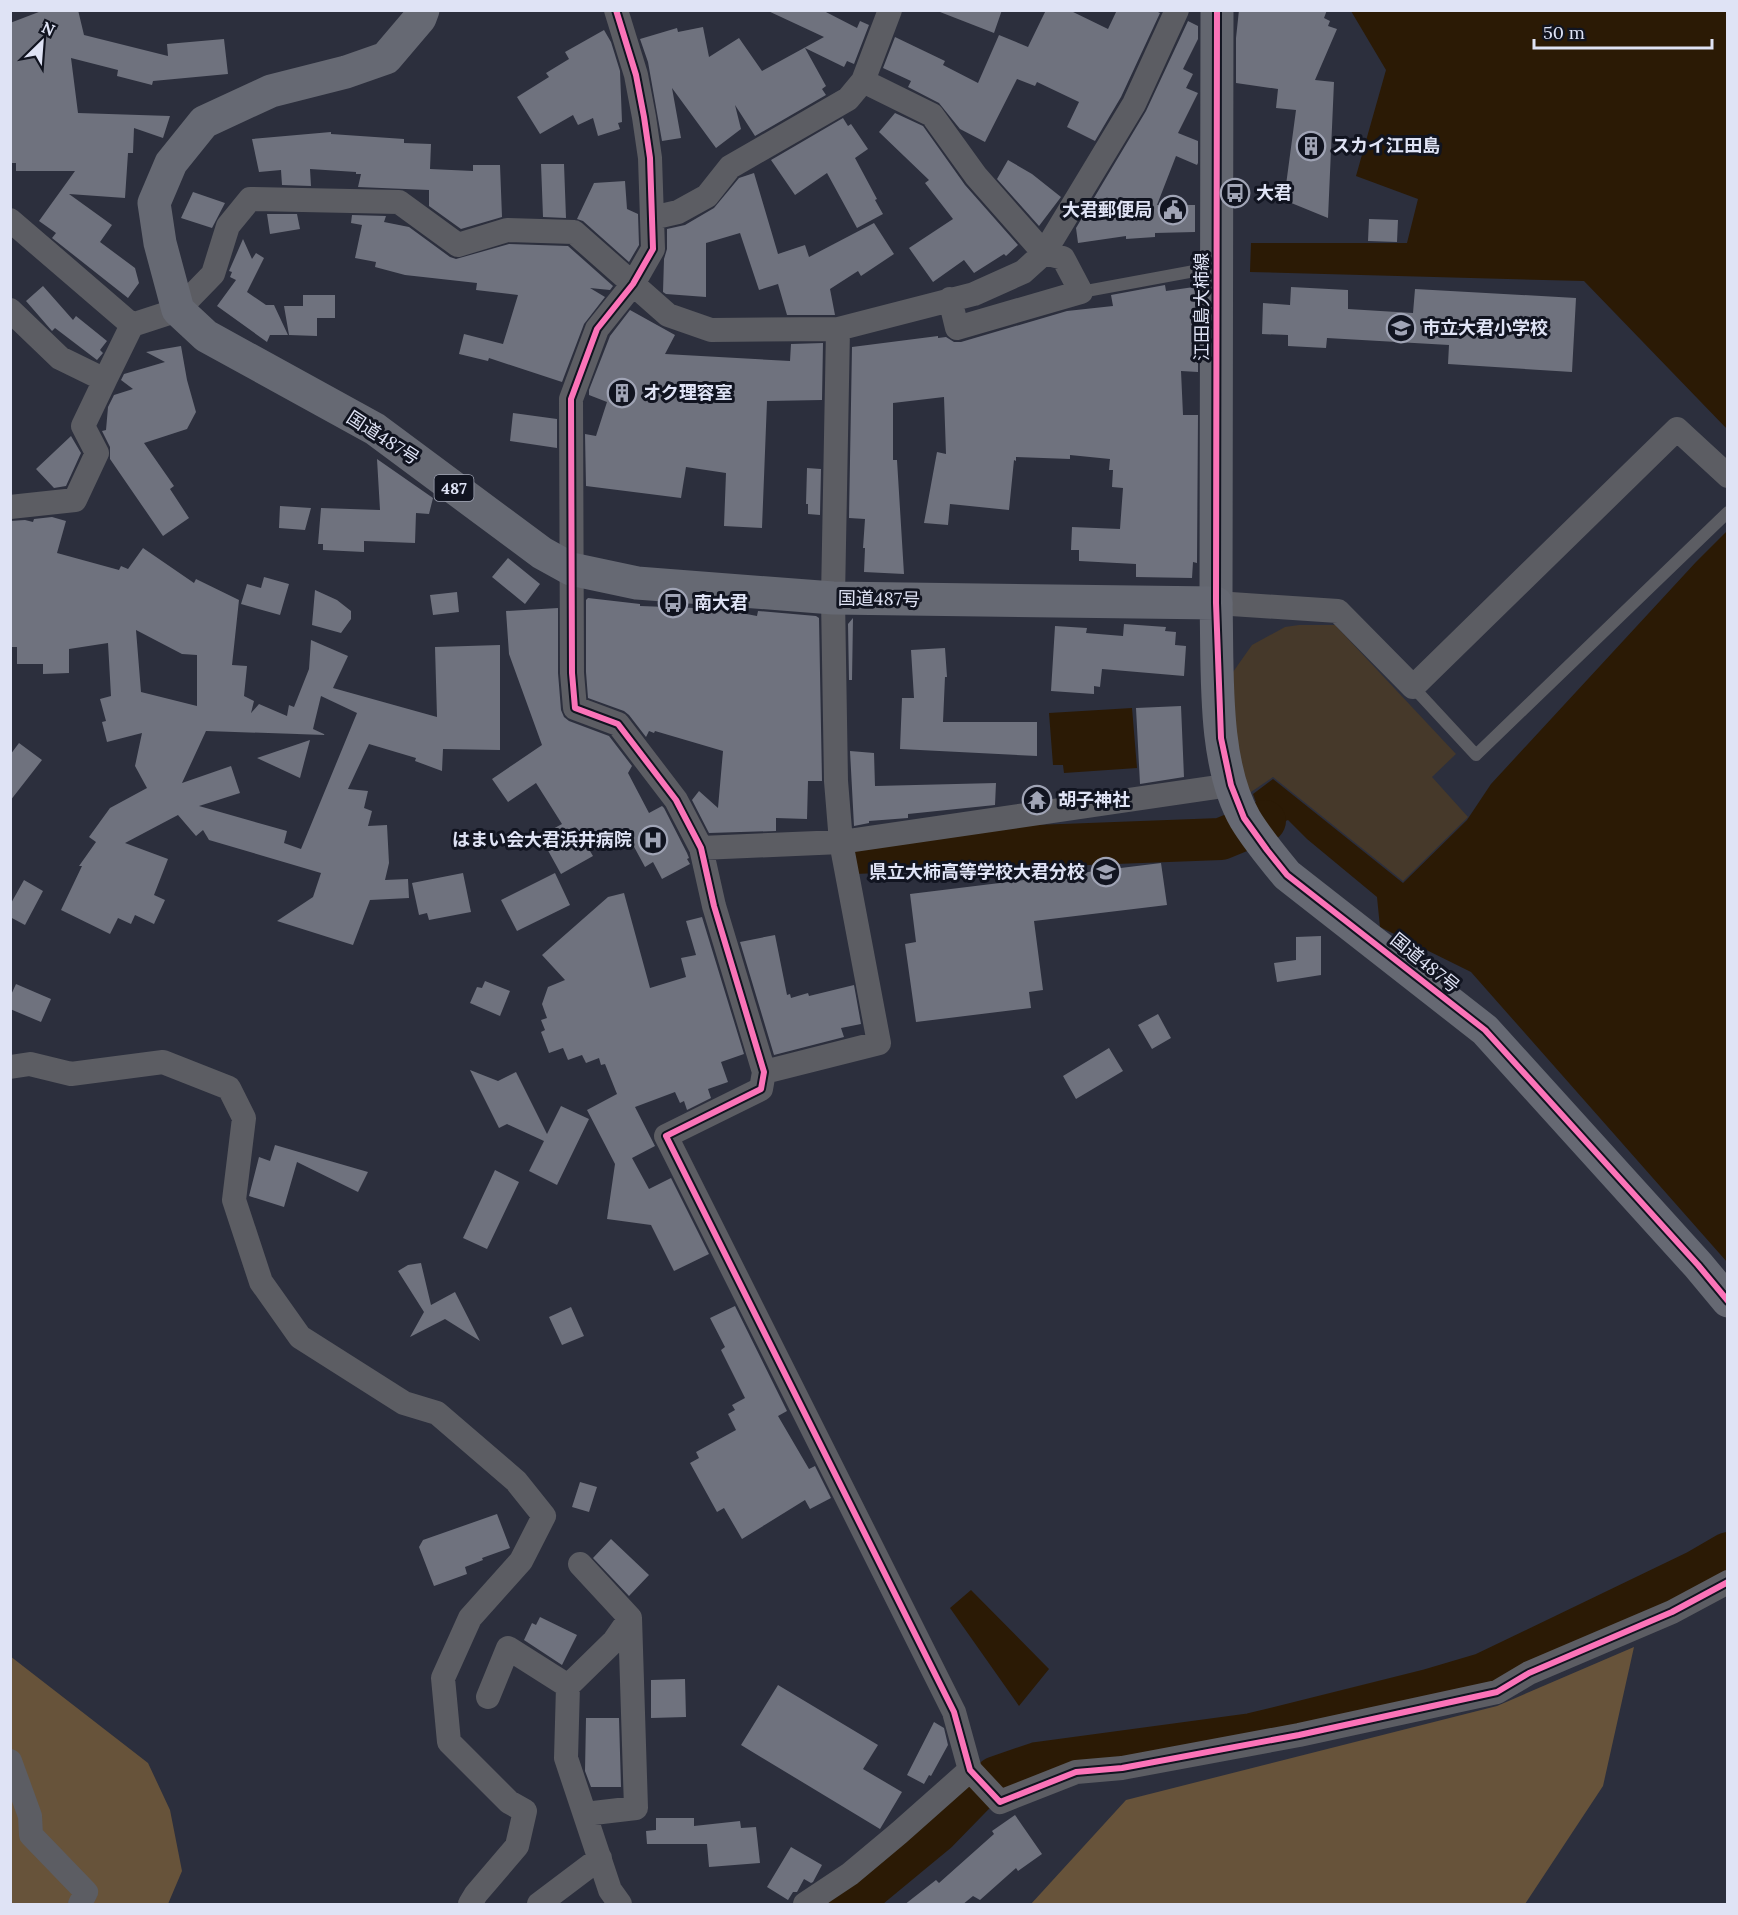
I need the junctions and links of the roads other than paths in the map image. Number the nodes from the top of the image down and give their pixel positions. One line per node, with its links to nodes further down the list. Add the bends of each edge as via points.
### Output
1 (423, 10): 15 (highway, via 386,58 271,91 204,122 171,163 154,203)
2 (616, 10): 7 (street, via 644,117)
3 (890, 10): 6 (street)
4 (1177, 10): 9 (street, via 1134,104)
5 (1217, 10): 10 (main road, 江田島大柿線)
6 (863, 81): 7 (street, via 848,99 730,167 706,196 678,212); 9 (street, via 932,116 976,176)
7 (652, 218): 11 (street, via 653,249)
8 (10, 220): 16 (street)
9 (1044, 253): 12 (street, via 1063,258); 13 (street, via 1010,279)
10 (1217, 266): 12 (lane); 24 (main road, 江田島大柿線)
11 (633, 284): 15 (street, via 574,232 507,230 458,245 399,202 250,199 228,226 213,274); 17 (street, via 668,315 711,330); 22 (street, via 597,329 571,399)
12 (1081, 292): 13 (street, via 957,328)
13 (950, 299): 17 (street)
14 (10, 310): 18 (street, via 60,358)
15 (178, 310): 16 (street); 22 (highway, 国道487号 / 487, via 206,336 375,429 542,553)
16 (132, 325): 18 (street)
17 (838, 329): 23 (street)
18 (105, 380): 20 (street, via 83,426 97,453 75,500)
19 (1728, 476): 25 (street, via 1677,429)
20 (10, 507)
21 (1728, 512): 25 (lane, via 1476,755)
22 (571, 569): 23 (highway, 国道487号 / 487, via 637,583); 28 (street, via 574,708 618,724 676,800)
23 (833, 598): 24 (highway, 国道487号 / 487); 27 (street)
24 (1216, 603): 25 (street, via 1338,611); 26 (highway, 国道487号, via 1221,738)
25 (1413, 687)
26 (1231, 784): 27 (street); 31 (highway, 国道487号, via 1244,818 1287,874 1485,1030)
27 (841, 842): 28 (street); 30 (street, via 879,1043)
28 (701, 848): 30 (street, via 714,906)
29 (10, 1067): 42 (street, via 30,1064 71,1074 163,1062 229,1088 244,1118 234,1200 261,1282 300,1336 404,1403 437,1413 516,1481 544,1516 521,1561 470,1618 443,1678 449,1742 509,1802 525,1811 517,1846)
30 (764, 1072): 38 (street, via 761,1089 666,1136 954,1712)
31 (1728, 1301)
32 (580, 1564): 34 (street)
33 (1728, 1582): 38 (street, via 1672,1612 1529,1673 1497,1692 1299,1735 1122,1768 1076,1772 1000,1802)
34 (630, 1618): 35 (street, via 614,1641); 39 (street, via 636,1808)
35 (568, 1686): 36 (street, via 508,1648); 39 (street, via 566,1758)
36 (488, 1697)
37 (10, 1761): 41 (street, via 30,1816 31,1835 86,1892)
38 (970, 1770): 45 (street, via 850,1874)
39 (585, 1814): 40 (street)
40 (600, 1858): 43 (street); 44 (street, via 610,1890)
41 (80, 1905)
42 (470, 1905)
43 (539, 1905)
44 (620, 1905)
45 (805, 1905)

